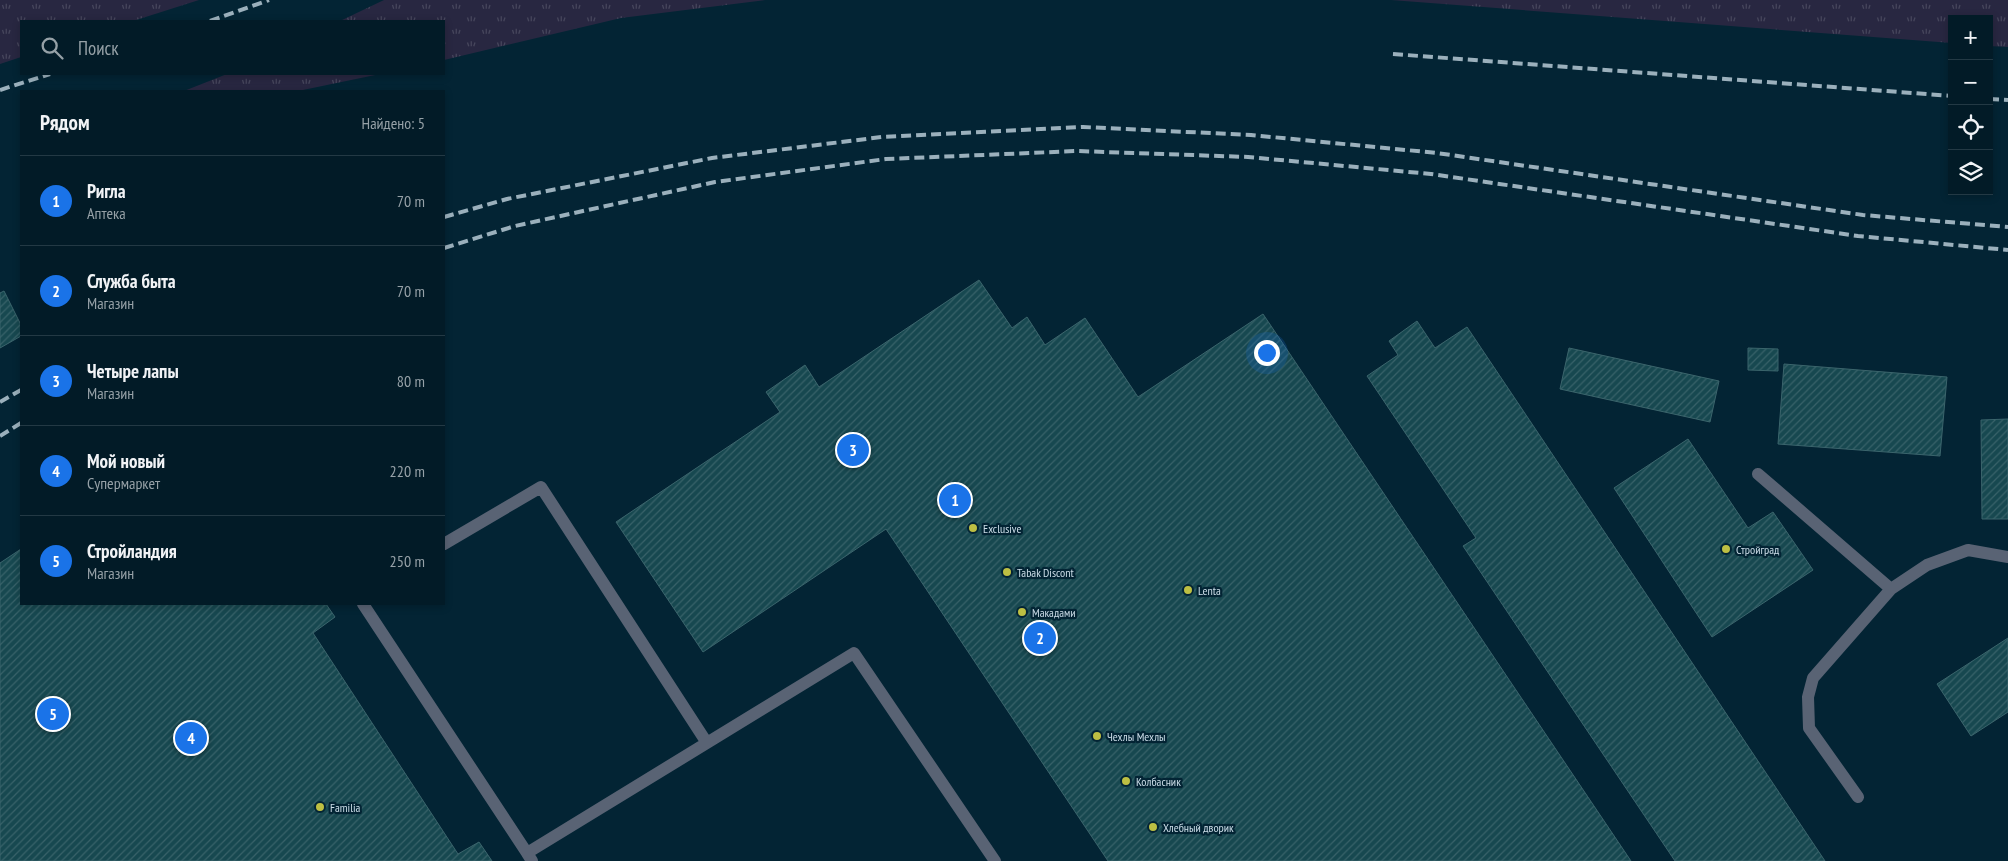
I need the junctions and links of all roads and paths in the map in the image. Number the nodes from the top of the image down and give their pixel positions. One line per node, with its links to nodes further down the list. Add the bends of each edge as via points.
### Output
1 (1758, 474): 4 (lane)
2 (445, 543): 6 (lane, via 541,487)
3 (2008, 556): 4 (lane, via 1968,550 1926,564)
4 (1891, 589): 7 (lane, via 1813,678 1808,697 1809,728)
5 (364, 605): 8 (lane)
6 (707, 743): 8 (lane); 9 (lane, via 854,653)
7 (1858, 797)
8 (530, 857)
9 (995, 861)

